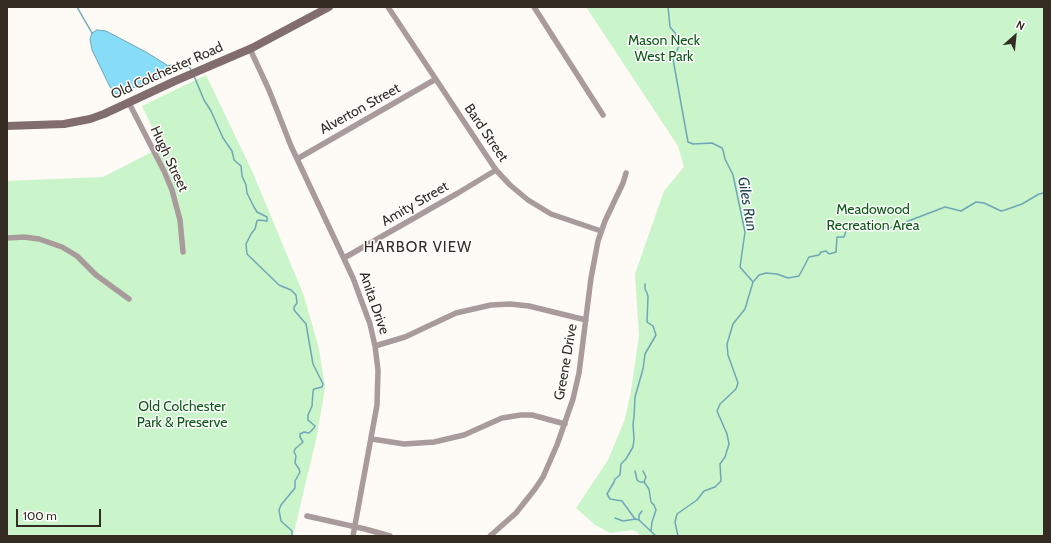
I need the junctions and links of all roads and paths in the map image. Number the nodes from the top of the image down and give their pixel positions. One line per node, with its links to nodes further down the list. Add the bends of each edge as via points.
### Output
1 (329, 7): 4 (street, Old Colchester Road)
2 (388, 7): 5 (street, Bard Street)
3 (534, 7): 7 (street)
4 (250, 49): 6 (street, Old Colchester Road); 9 (street, Anita Drive)
5 (436, 79): 9 (street, Alverton Street); 10 (street, Bard Street)
6 (129, 103): 8 (street, Old Colchester Road, via 76,123); 14 (street, Hugh Street, via 172,190 180,220)
7 (603, 115)
8 (7, 126)
9 (297, 159): 15 (street, Anita Drive)
10 (496, 170): 12 (street, Bard Street, via 510,185 540,208); 15 (street, Amity Street)
11 (626, 173): 12 (street, Greene Drive)
12 (601, 231): 17 (street, Greene Drive)
13 (7, 238): 16 (street, via 40,239 62,247 77,256 101,279)
14 (183, 252)
15 (344, 258): 18 (street, Anita Drive, via 363,304)
16 (129, 300)
17 (586, 320): 18 (street, via 529,306 491,305 456,313 405,337); 19 (street, Greene Drive, via 579,372)
18 (375, 346): 20 (street, Anita Drive, via 379,390)
19 (565, 424): 20 (street, via 532,415 521,415 502,418 464,435 434,442 404,444); 25 (street, Greene Drive, via 552,459 536,489 516,513)
20 (372, 439): 22 (street, Anita Drive)
21 (307, 516): 22 (street)
22 (355, 526): 23 (street, Anita Drive); 24 (street)
23 (353, 536)
24 (390, 536)
25 (490, 536)

